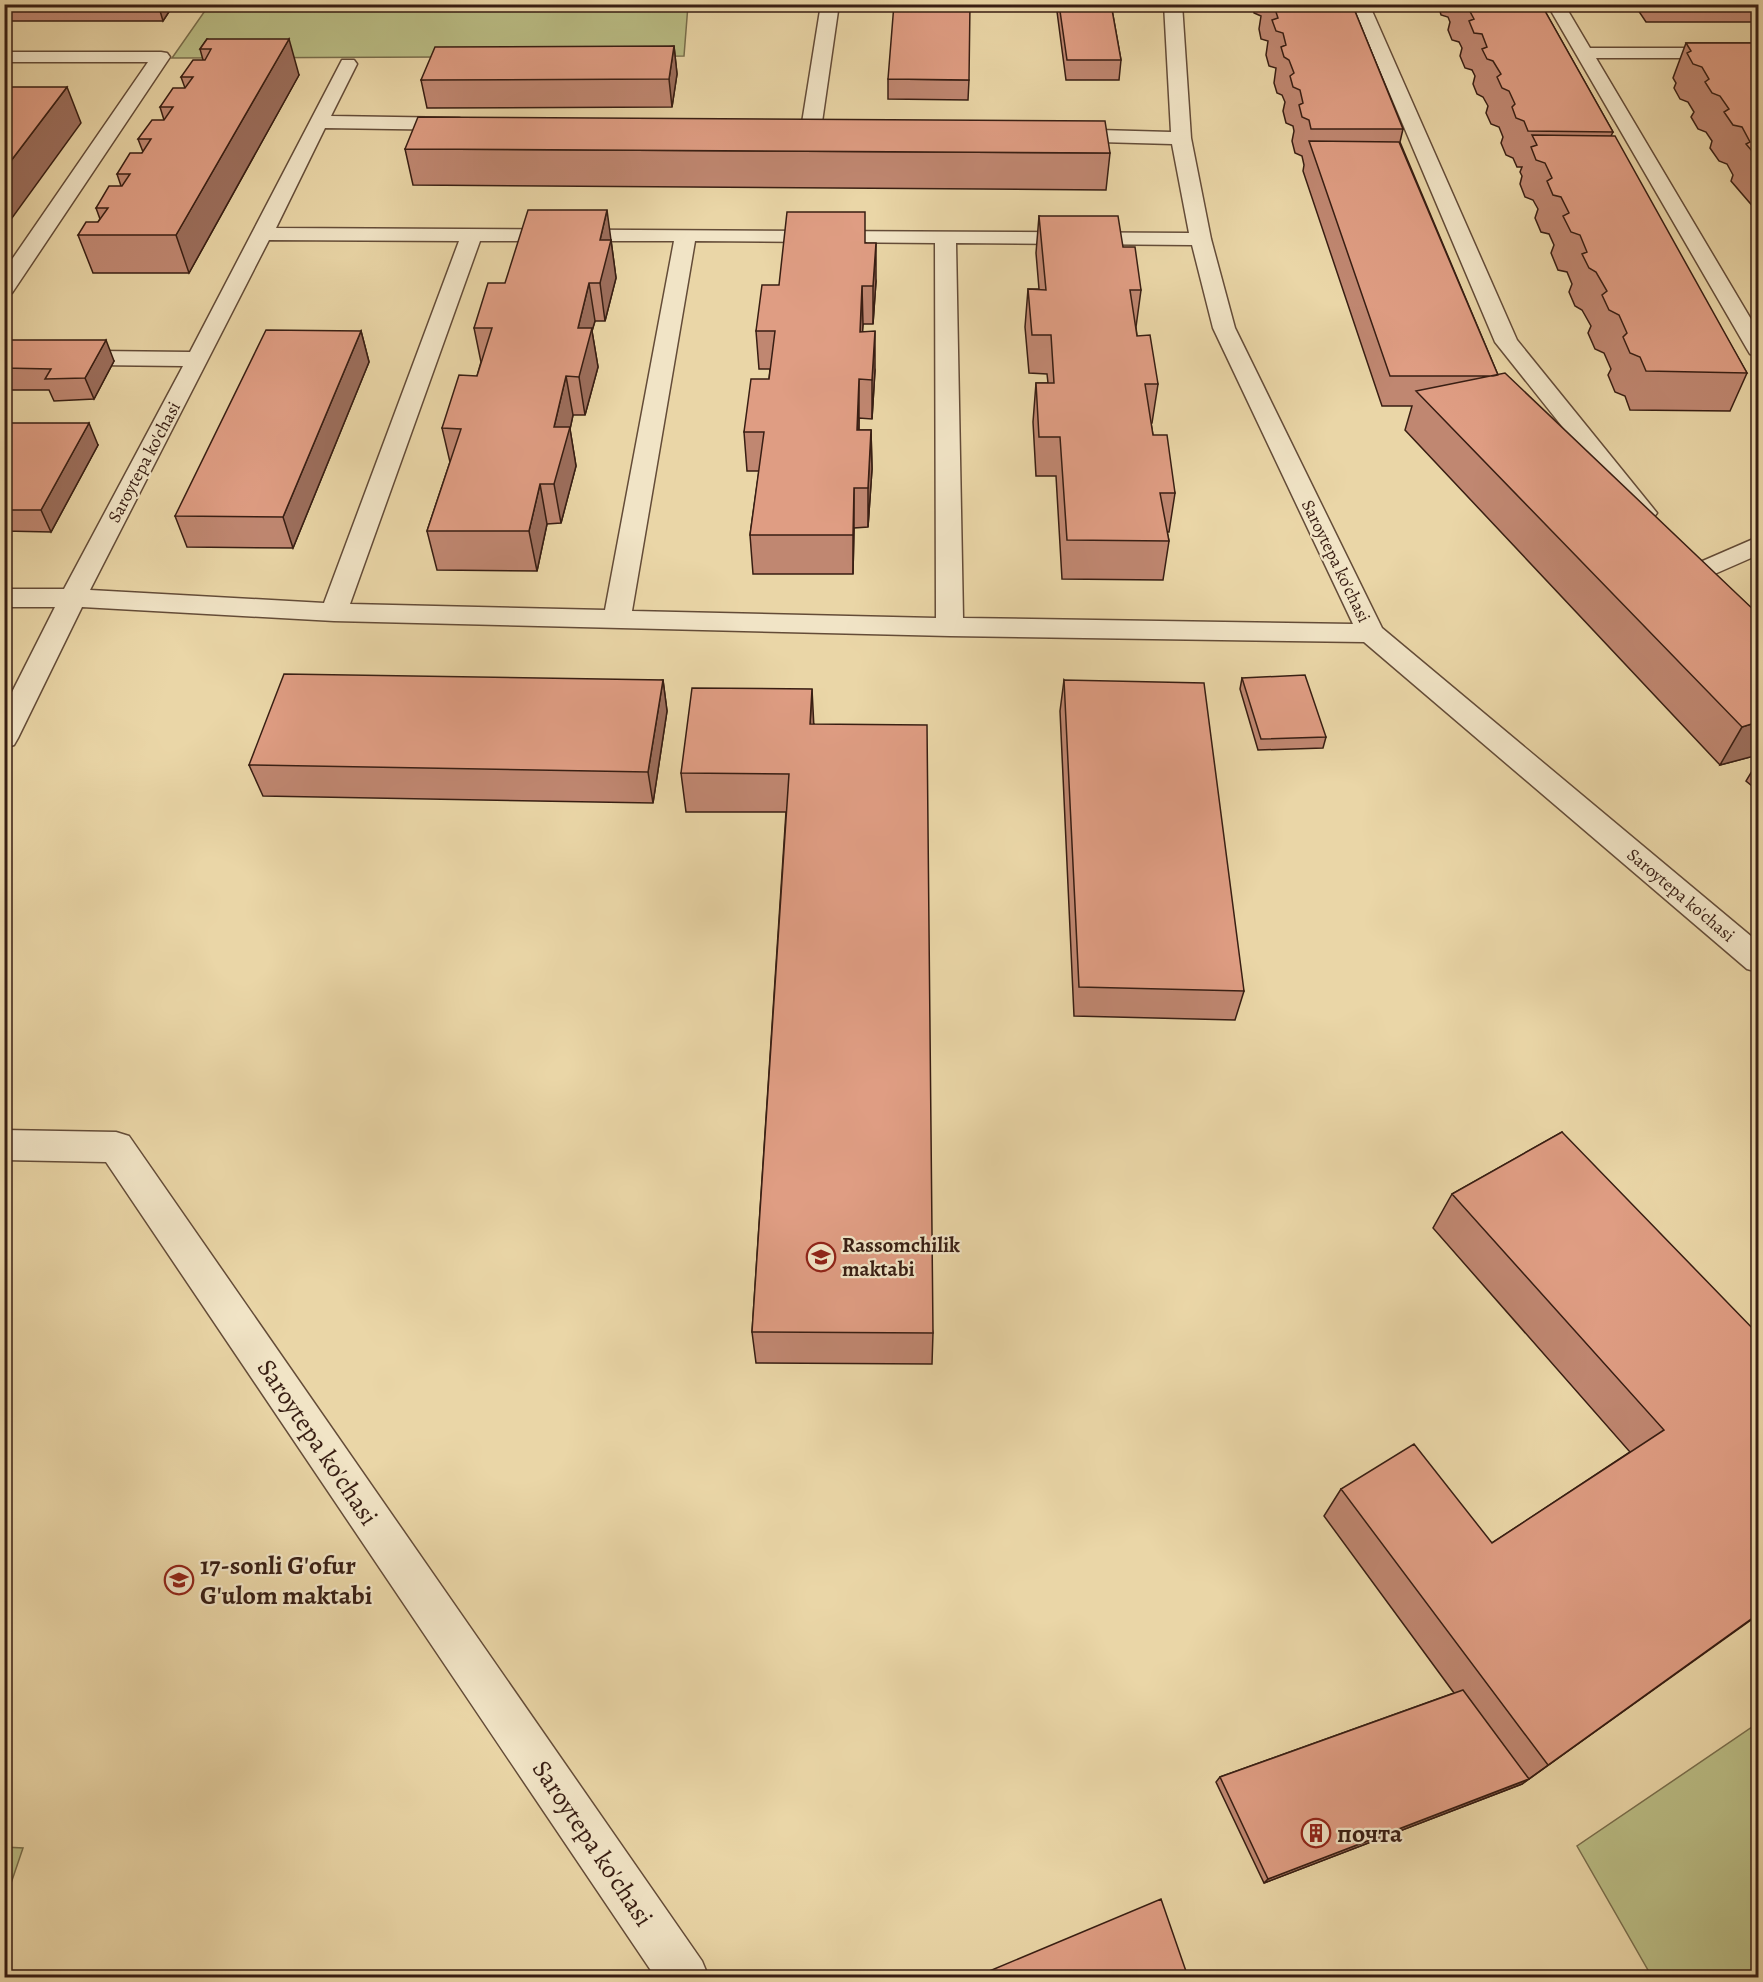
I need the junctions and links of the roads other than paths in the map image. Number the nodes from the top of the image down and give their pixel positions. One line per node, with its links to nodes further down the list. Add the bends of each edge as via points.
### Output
1 (830, 4): 12 (lane)
2 (1173, 4): 15 (lane, Saroytepa ko'chasi)
3 (1360, 4): 25 (lane, via 1506,342 1694,576)
4 (1555, 4): 5 (lane)
5 (1583, 53): 6 (lane); 22 (lane)
6 (1758, 53)
7 (4, 57): 21 (lane, via 160,57)
8 (348, 64): 9 (lane, Saroytepa ko'chasi)
9 (319, 122): 10 (lane); 16 (lane, Saroytepa ko'chasi)
10 (483, 124)
11 (788, 129): 12 (lane)
12 (811, 129): 13 (lane)
13 (835, 129)
14 (1050, 135): 15 (lane)
15 (1181, 138): 20 (lane, Saroytepa ko'chasi)
16 (262, 234): 17 (lane); 24 (lane, Saroytepa ko'chasi)
17 (472, 234): 18 (lane); 28 (lane)
18 (686, 235): 19 (lane); 29 (lane)
19 (945, 237): 20 (lane); 30 (lane)
20 (1201, 239): 31 (lane, Saroytepa ko'chasi, via 1224,328)
21 (4, 288)
22 (1758, 349)
23 (4, 357): 24 (lane)
24 (198, 359): 27 (lane, Saroytepa ko'chasi)
25 (1758, 545)
26 (4, 598): 27 (lane)
27 (73, 598): 28 (lane); 32 (lane, Saroytepa ko'chasi)
28 (334, 612): 29 (lane)
29 (617, 618): 30 (lane)
30 (950, 627): 31 (lane)
31 (1371, 633): 33 (lane, Saroytepa ko'chasi)
32 (4, 738)
33 (1758, 960)
34 (4, 1145): 35 (lane, Saroytepa ko'chasi, via 116,1147)
35 (685, 1977)

